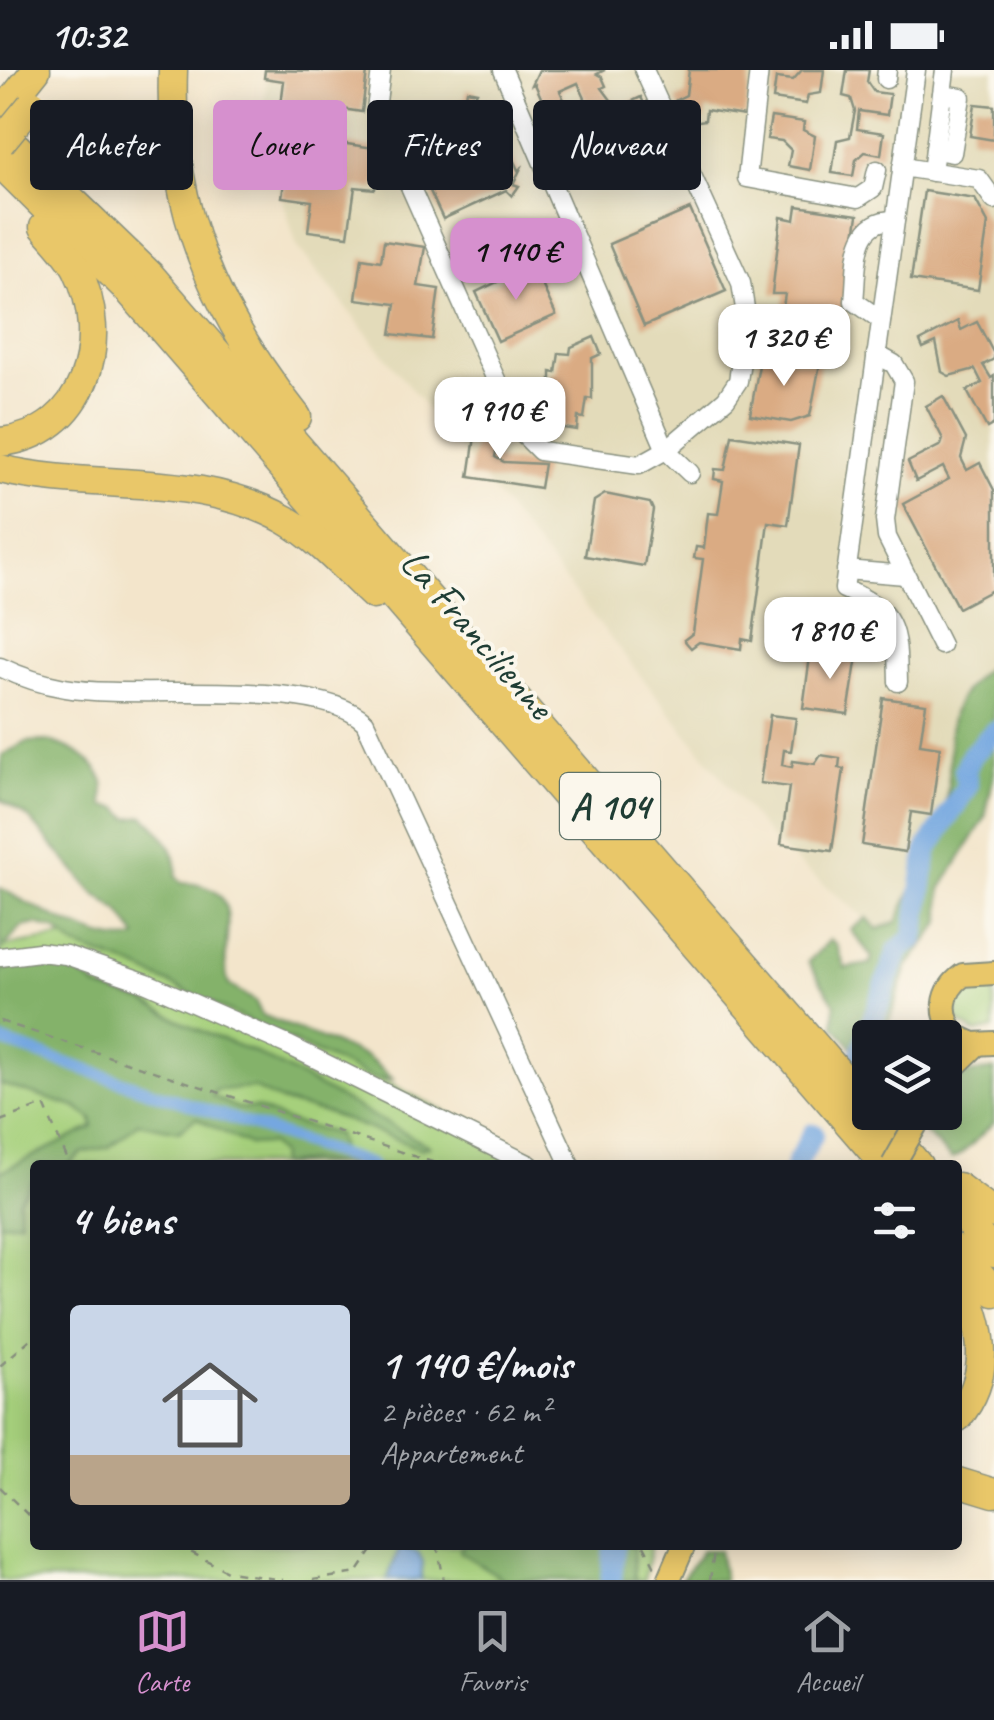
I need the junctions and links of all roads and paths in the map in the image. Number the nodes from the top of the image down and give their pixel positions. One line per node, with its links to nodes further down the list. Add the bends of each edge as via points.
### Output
1 (36, 70): 10 (highway)
2 (59, 70): 10 (highway)
3 (173, 70): 27 (highway, via 173,131 199,256 245,346 339,469)
4 (381, 70): 24 (street, via 376,110 518,430 540,451 639,465)
5 (503, 70): 24 (street)
6 (644, 70): 24 (street, via 746,298 738,382)
7 (759, 70): 16 (street, via 747,178 858,198 873,188)
8 (916, 70): 15 (street)
9 (945, 70): 17 (street, via 942,94 960,97 952,152 935,150)
10 (25, 98): 11 (highway); 13 (highway, bridge)
11 (0, 115)
12 (0, 131): 27 (highway, La Francilienne / A 104, via 150,275)
13 (0, 143)
14 (0, 163): 30 (highway, La Francilienne / A 104, via 130,292)
15 (902, 167): 17 (street); 20 (street)
16 (876, 170)
17 (932, 172): 19 (street, via 979,179)
18 (0, 183): 23 (highway, via 76,267 94,343 82,390 64,412 36,434)
19 (994, 200)
20 (895, 220): 21 (street); 21 (street, via 872,224 861,237 854,301)
21 (881, 320): 22 (street)
22 (876, 354): 28 (street, via 904,380 884,520); 29 (street)
23 (0, 442)
24 (666, 450): 26 (street)
25 (0, 468): 30 (highway, via 190,487 261,508 308,535 405,625)
26 (690, 473)
27 (350, 502): 41 (highway, La Francilienne / A 104)
28 (906, 576): 29 (street); 31 (street)
29 (845, 580): 33 (street, via 890,618)
30 (427, 635): 42 (highway, La Francilienne / A 104)
31 (941, 645)
32 (0, 667): 53 (street, via 69,689 312,698 354,711 374,740)
33 (898, 682)
34 (0, 957): 52 (street, via 48,952 147,983)
35 (0, 965): 51 (street, via 48,959 145,990 288,1052)
36 (991, 968): 37 (main road, via 963,975 948,992)
37 (947, 1020)
38 (0, 1021): 50 (path)
39 (985, 1044): 40 (main road)
40 (962, 1062)
41 (852, 1098)
42 (852, 1099)
43 (0, 1122): 49 (path, via 44,1105)
44 (865, 1130): 54 (highway, via 855,1151)
45 (874, 1130): 55 (highway, La Francilienne / A 104)
46 (881, 1130): 57 (highway, La Francilienne / A 104)
47 (891, 1130): 58 (highway)
48 (913, 1130): 56 (main road, bridge)
49 (68, 1160)
50 (426, 1160)
51 (504, 1160)
52 (520, 1160)
53 (568, 1160)
54 (862, 1160)
55 (883, 1160)
56 (897, 1160)
57 (913, 1160)
58 (932, 1160)
59 (962, 1190): 60 (highway)
60 (994, 1214)
61 (962, 1216): 62 (highway)
62 (994, 1253)
63 (962, 1255): 65 (highway)
64 (962, 1285): 68 (highway, via 978,1319 983,1361 976,1391)
65 (994, 1292)
66 (30, 1339): 67 (path)
67 (0, 1366)
68 (962, 1411)
69 (962, 1483): 71 (highway)
70 (0, 1486): 72 (path)
71 (994, 1493)
72 (30, 1517)
73 (186, 1550): 80 (path, via 229,1572)
74 (373, 1550): 81 (path, via 356,1574)
75 (438, 1550): 82 (path)
76 (647, 1550): 79 (path)
77 (680, 1550): 79 (main road)
78 (713, 1550): 83 (path)
79 (663, 1574)
80 (283, 1580)
81 (314, 1580)
82 (446, 1580)
83 (710, 1580)

